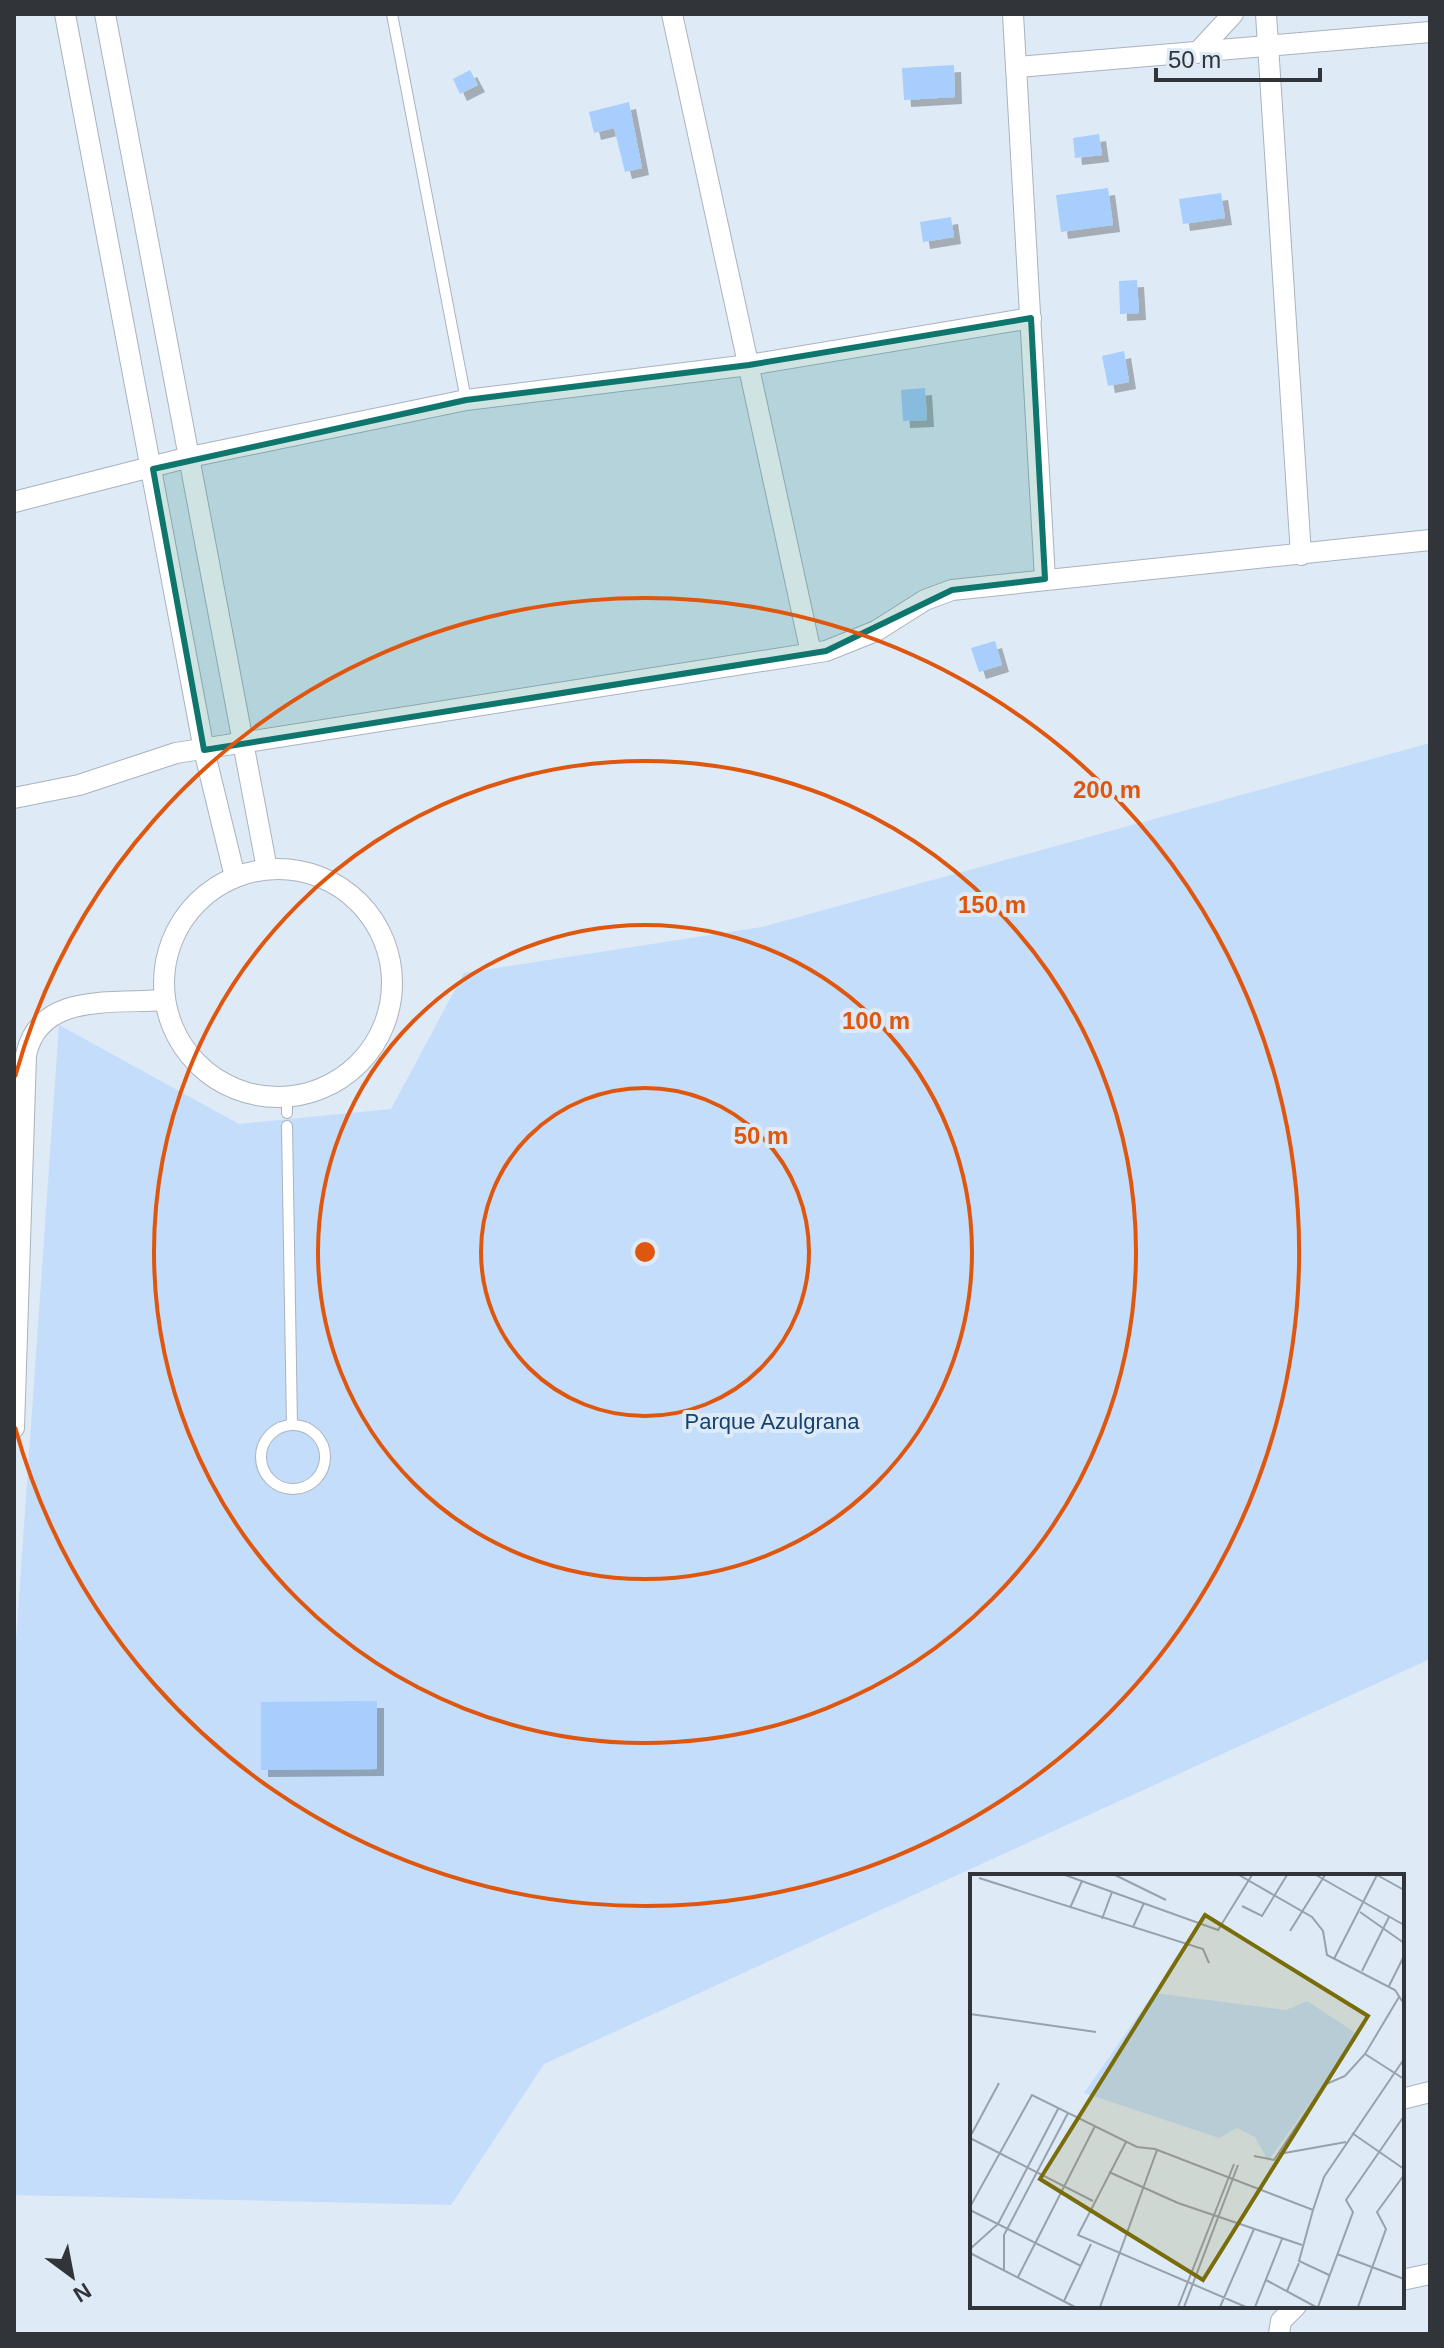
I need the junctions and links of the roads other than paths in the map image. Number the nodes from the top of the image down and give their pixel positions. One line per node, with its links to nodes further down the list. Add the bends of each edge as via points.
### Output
1 (65, 14): 16 (street)
2 (105, 14): 15 (street)
3 (392, 14): 14 (lane)
4 (672, 14): 13 (street)
5 (1013, 14): 11 (street)
6 (1233, 14): 10 (street)
7 (1266, 14): 9 (street)
8 (1430, 32): 9 (street)
9 (1270, 48): 10 (street); 19 (street)
10 (1197, 53): 11 (street)
11 (1018, 67): 12 (street)
12 (1031, 318): 13 (street); 20 (street)
13 (749, 365): 14 (street); 21 (street)
14 (466, 400): 15 (street)
15 (190, 457): 16 (street); 22 (street)
16 (153, 469): 17 (street); 23 (street)
17 (14, 502)
18 (1430, 540): 19 (street)
19 (1301, 555): 20 (street)
20 (1045, 579): 21 (street, via 952,590 925,600 876,631)
21 (811, 653): 22 (street)
22 (247, 745): 23 (street); 25 (street)
23 (204, 750): 24 (street); 26 (street)
24 (14, 798)
25 (267, 869): 26 (street); 27 (street, via 303,871 337,884 364,907 383,938 392,973 389,1008 376,1042 353,1069 287,1105 231,1088 199,1067 176,1037)
26 (235, 877): 27 (street, via 203,897 178,927 165,962)
27 (164, 1000): 28 (street, via 71,1007 48,1015 31,1035)
28 (19, 1114): 31 (street)
29 (287, 1126): 30 (lane)
30 (292, 1425): 30 (lane, via 273,1431 260,1457 274,1483 293,1489 312,1483 325,1457 319,1438)
31 (14, 1428)
32 (1430, 2092): 33 (street)
33 (1404, 2098)
34 (1430, 2274): 35 (street)
35 (1404, 2280)
36 (1294, 2308): 37 (street, via 1281,2321)
37 (1279, 2334)

